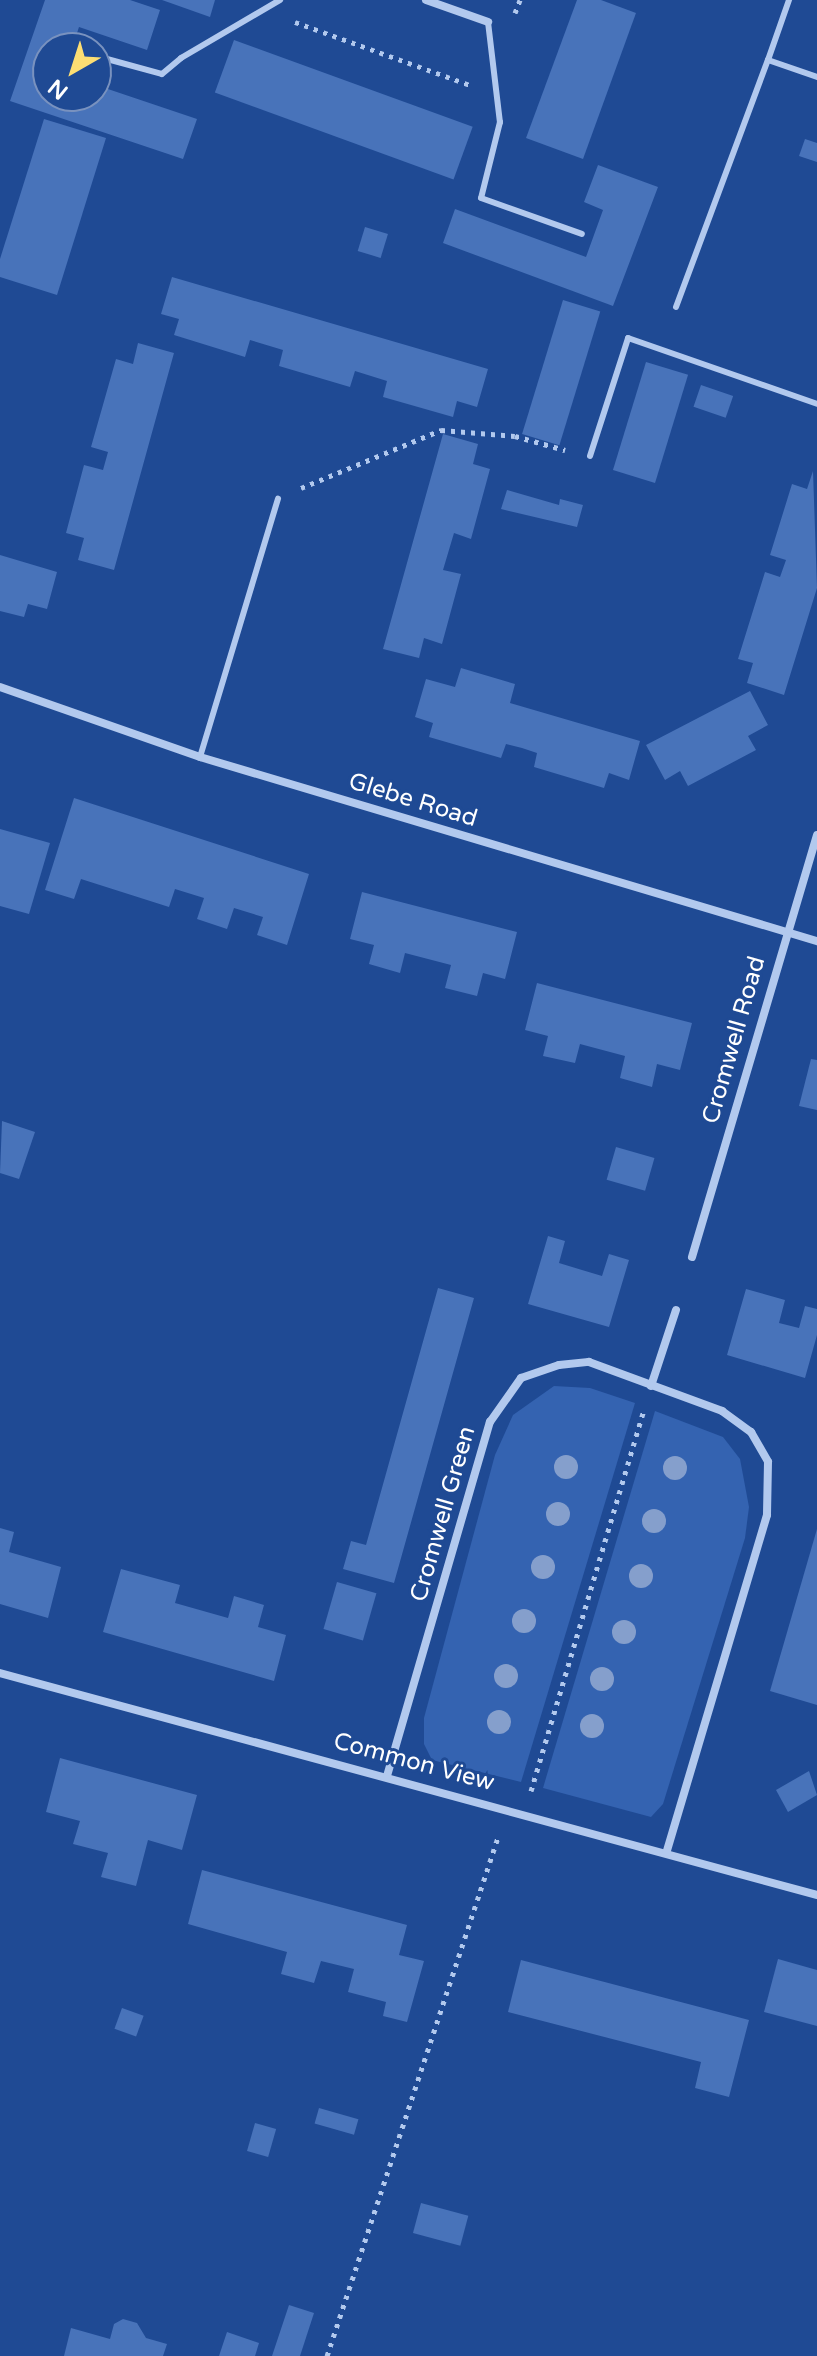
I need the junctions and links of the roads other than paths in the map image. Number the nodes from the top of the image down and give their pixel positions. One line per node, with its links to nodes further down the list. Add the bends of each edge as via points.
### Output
1 (280, 0): 5 (lane, via 191,51 162,74)
2 (426, 0): 4 (street)
3 (789, 0): 6 (lane)
4 (488, 22): 8 (lane, via 500,122 481,198)
5 (112, 60)
6 (768, 60): 7 (lane); 9 (lane)
7 (817, 77)
8 (582, 234)
9 (676, 307)
10 (817, 404): 11 (lane, via 628,338)
11 (590, 456)
12 (278, 499): 14 (lane)
13 (0, 687): 14 (street, Glebe Road)
14 (200, 757): 16 (street, Glebe Road)
15 (817, 835): 16 (street, Cromwell Road)
16 (785, 933): 17 (street, Glebe Road); 18 (street, Cromwell Road)
17 (817, 941)
18 (692, 1257)
19 (676, 1310): 20 (street)
20 (651, 1386): 22 (street, Cromwell Green, via 589,1362 559,1365 521,1378 490,1422); 23 (street, Cromwell Green, via 722,1411 751,1432 768,1462 767,1515)
21 (0, 1673): 22 (street, Common View)
22 (387, 1776): 23 (street, Common View)
23 (666, 1853): 24 (street, Common View)
24 (817, 1895)

